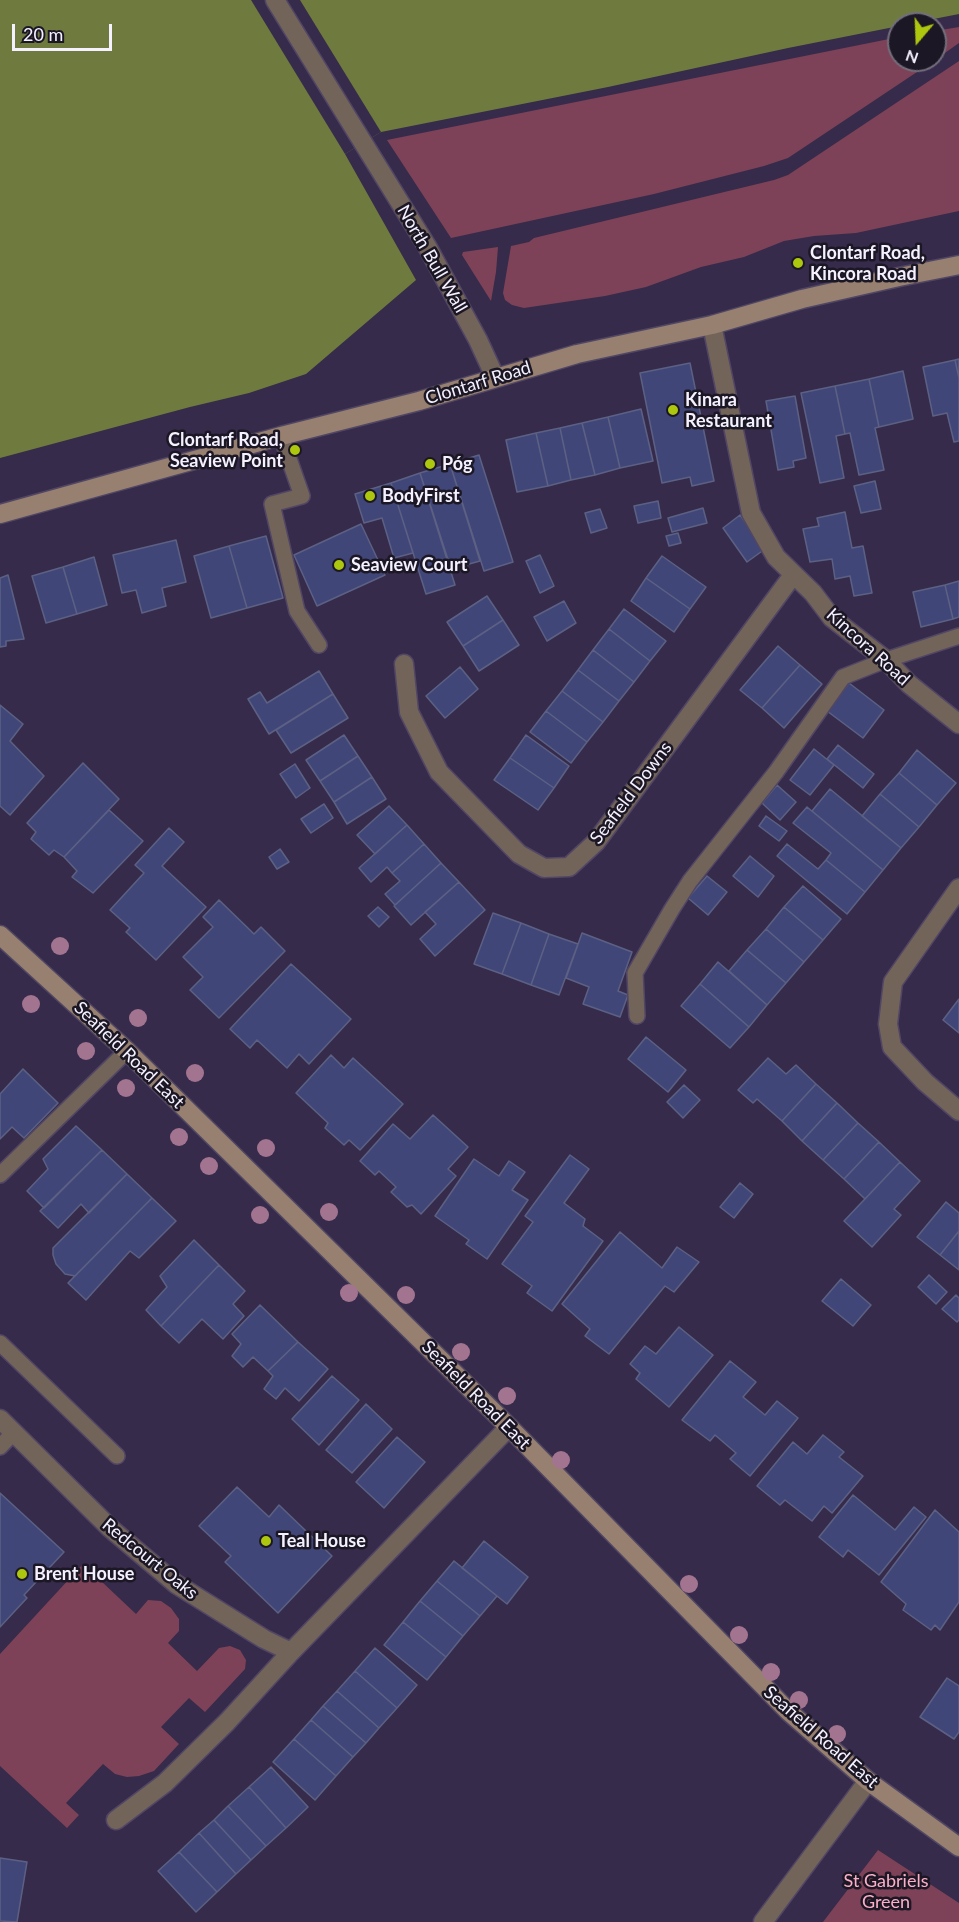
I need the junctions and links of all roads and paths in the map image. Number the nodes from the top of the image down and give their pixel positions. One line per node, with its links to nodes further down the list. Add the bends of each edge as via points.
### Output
1 (275, 0): 4 (street, North Bull Wall, via 428,248)
2 (959, 265): 3 (street, Clontarf Road, via 802,299)
3 (712, 325): 4 (street, Clontarf Road, via 577,354); 7 (street, Kincora Road, via 751,513 776,557)
4 (495, 377): 5 (street, Clontarf Road)
5 (281, 436): 6 (street, Clontarf Road); 9 (lane, via 302,496 272,504 297,611)
6 (0, 514)
7 (793, 575): 10 (street, Kincora Road, via 832,618); 11 (street, Seafield Downs, via 596,842 569,867 544,868 519,854 439,772 409,712)
8 (959, 636): 10 (lane)
9 (319, 645)
10 (886, 660): 12 (street, Kincora Road); 15 (lane, via 843,677 776,772 690,881 635,973)
11 (404, 664)
12 (959, 724)
13 (959, 888): 17 (street, via 893,982 888,1024 892,1047 925,1083)
14 (0, 935): 16 (street, Seafield Road East)
15 (637, 1016)
16 (126, 1051): 18 (lane); 21 (street, Seafield Road East)
17 (959, 1111)
18 (0, 1175)
19 (0, 1343): 24 (lane)
20 (0, 1419): 22 (street, Redcourt Oaks)
21 (509, 1427): 25 (street); 26 (street, Seafield Road East, via 788,1711)
22 (14, 1432): 23 (lane); 25 (street, Redcourt Oaks, via 110,1528 176,1584 264,1640)
23 (0, 1447)
24 (117, 1456)
25 (291, 1652): 27 (street, via 165,1783)
26 (868, 1780): 28 (street, Seafield Road East); 29 (street)
27 (116, 1820)
28 (959, 1847)
29 (763, 1922)

